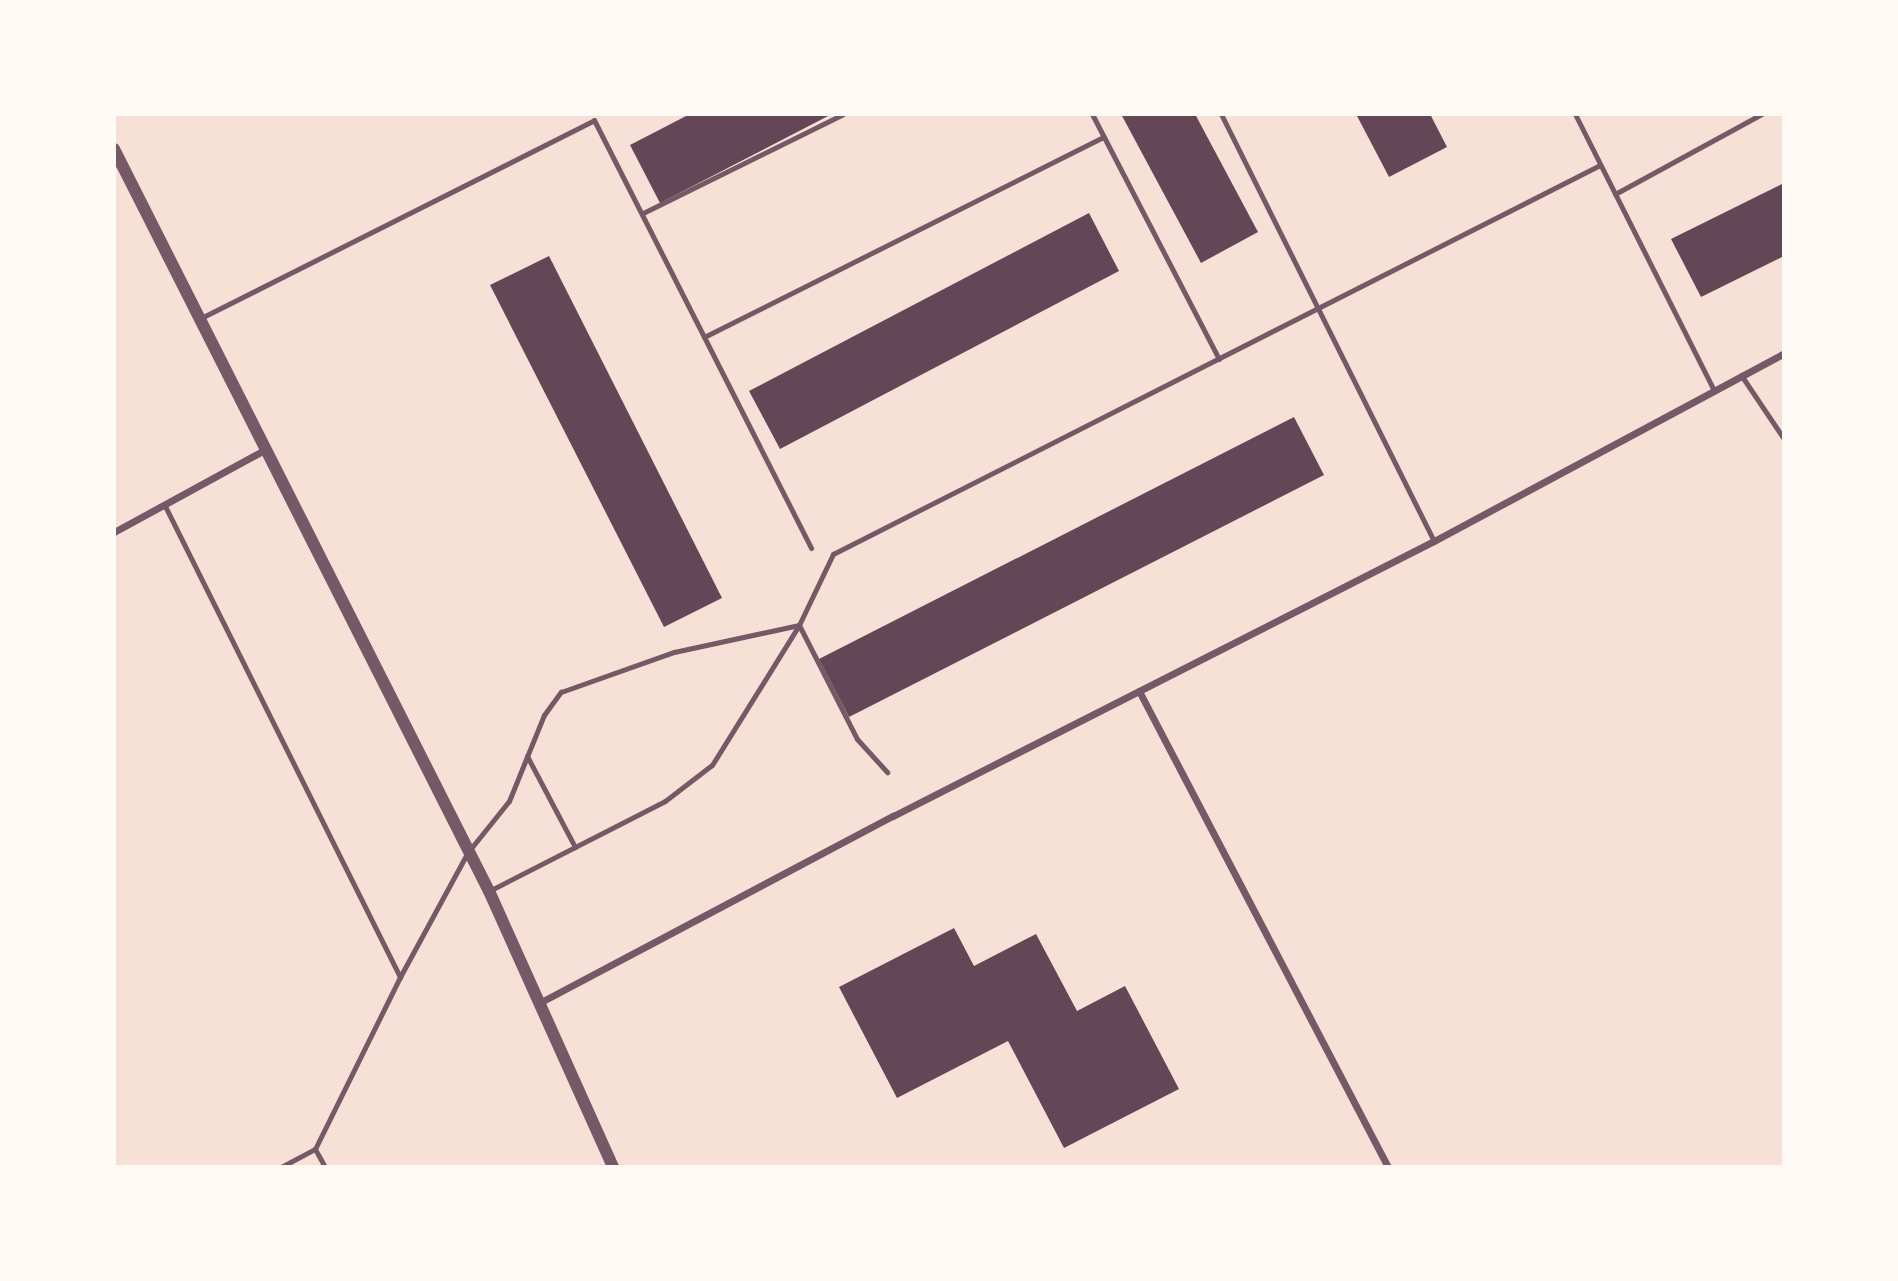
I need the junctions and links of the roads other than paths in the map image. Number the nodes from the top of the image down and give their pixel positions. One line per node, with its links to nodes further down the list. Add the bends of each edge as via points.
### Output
1 (843, 114): 10 (lane)
2 (1092, 114): 6 (lane)
3 (1221, 114): 11 (lane)
4 (1574, 114): 8 (lane)
5 (1762, 114): 9 (lane)
6 (1104, 137): 13 (lane); 15 (lane)
7 (114, 149): 12 (street)
8 (1600, 165): 9 (lane); 11 (lane)
9 (1615, 194): 17 (lane)
10 (643, 213): 12 (lane, via 594,120); 13 (lane)
11 (1320, 307): 15 (lane); 22 (lane)
12 (201, 318): 19 (street)
13 (704, 337): 23 (lane)
14 (1784, 353): 16 (street)
15 (1219, 359): 24 (lane, via 833,554)
16 (1741, 375): 17 (street); 18 (lane)
17 (1714, 390): 22 (street)
18 (1784, 439)
19 (266, 449): 20 (street); 29 (street)
20 (164, 505): 21 (street); 31 (lane)
21 (114, 532)
22 (1434, 541): 25 (street)
23 (811, 548)
24 (799, 625): 26 (lane, via 674,652 561,691 544,715); 27 (lane, via 857,739); 28 (lane, via 712,765 665,802)
25 (1139, 691): 32 (street); 37 (street)
26 (527, 756): 28 (lane); 29 (lane, via 509,801)
27 (887, 772)
28 (575, 847): 30 (lane)
29 (468, 852): 30 (street); 31 (lane)
30 (489, 891): 32 (street)
31 (400, 977): 33 (lane)
32 (541, 1002): 36 (street)
33 (315, 1149): 34 (lane); 35 (lane)
34 (281, 1167)
35 (324, 1167)
36 (613, 1167)
37 (1388, 1167)

